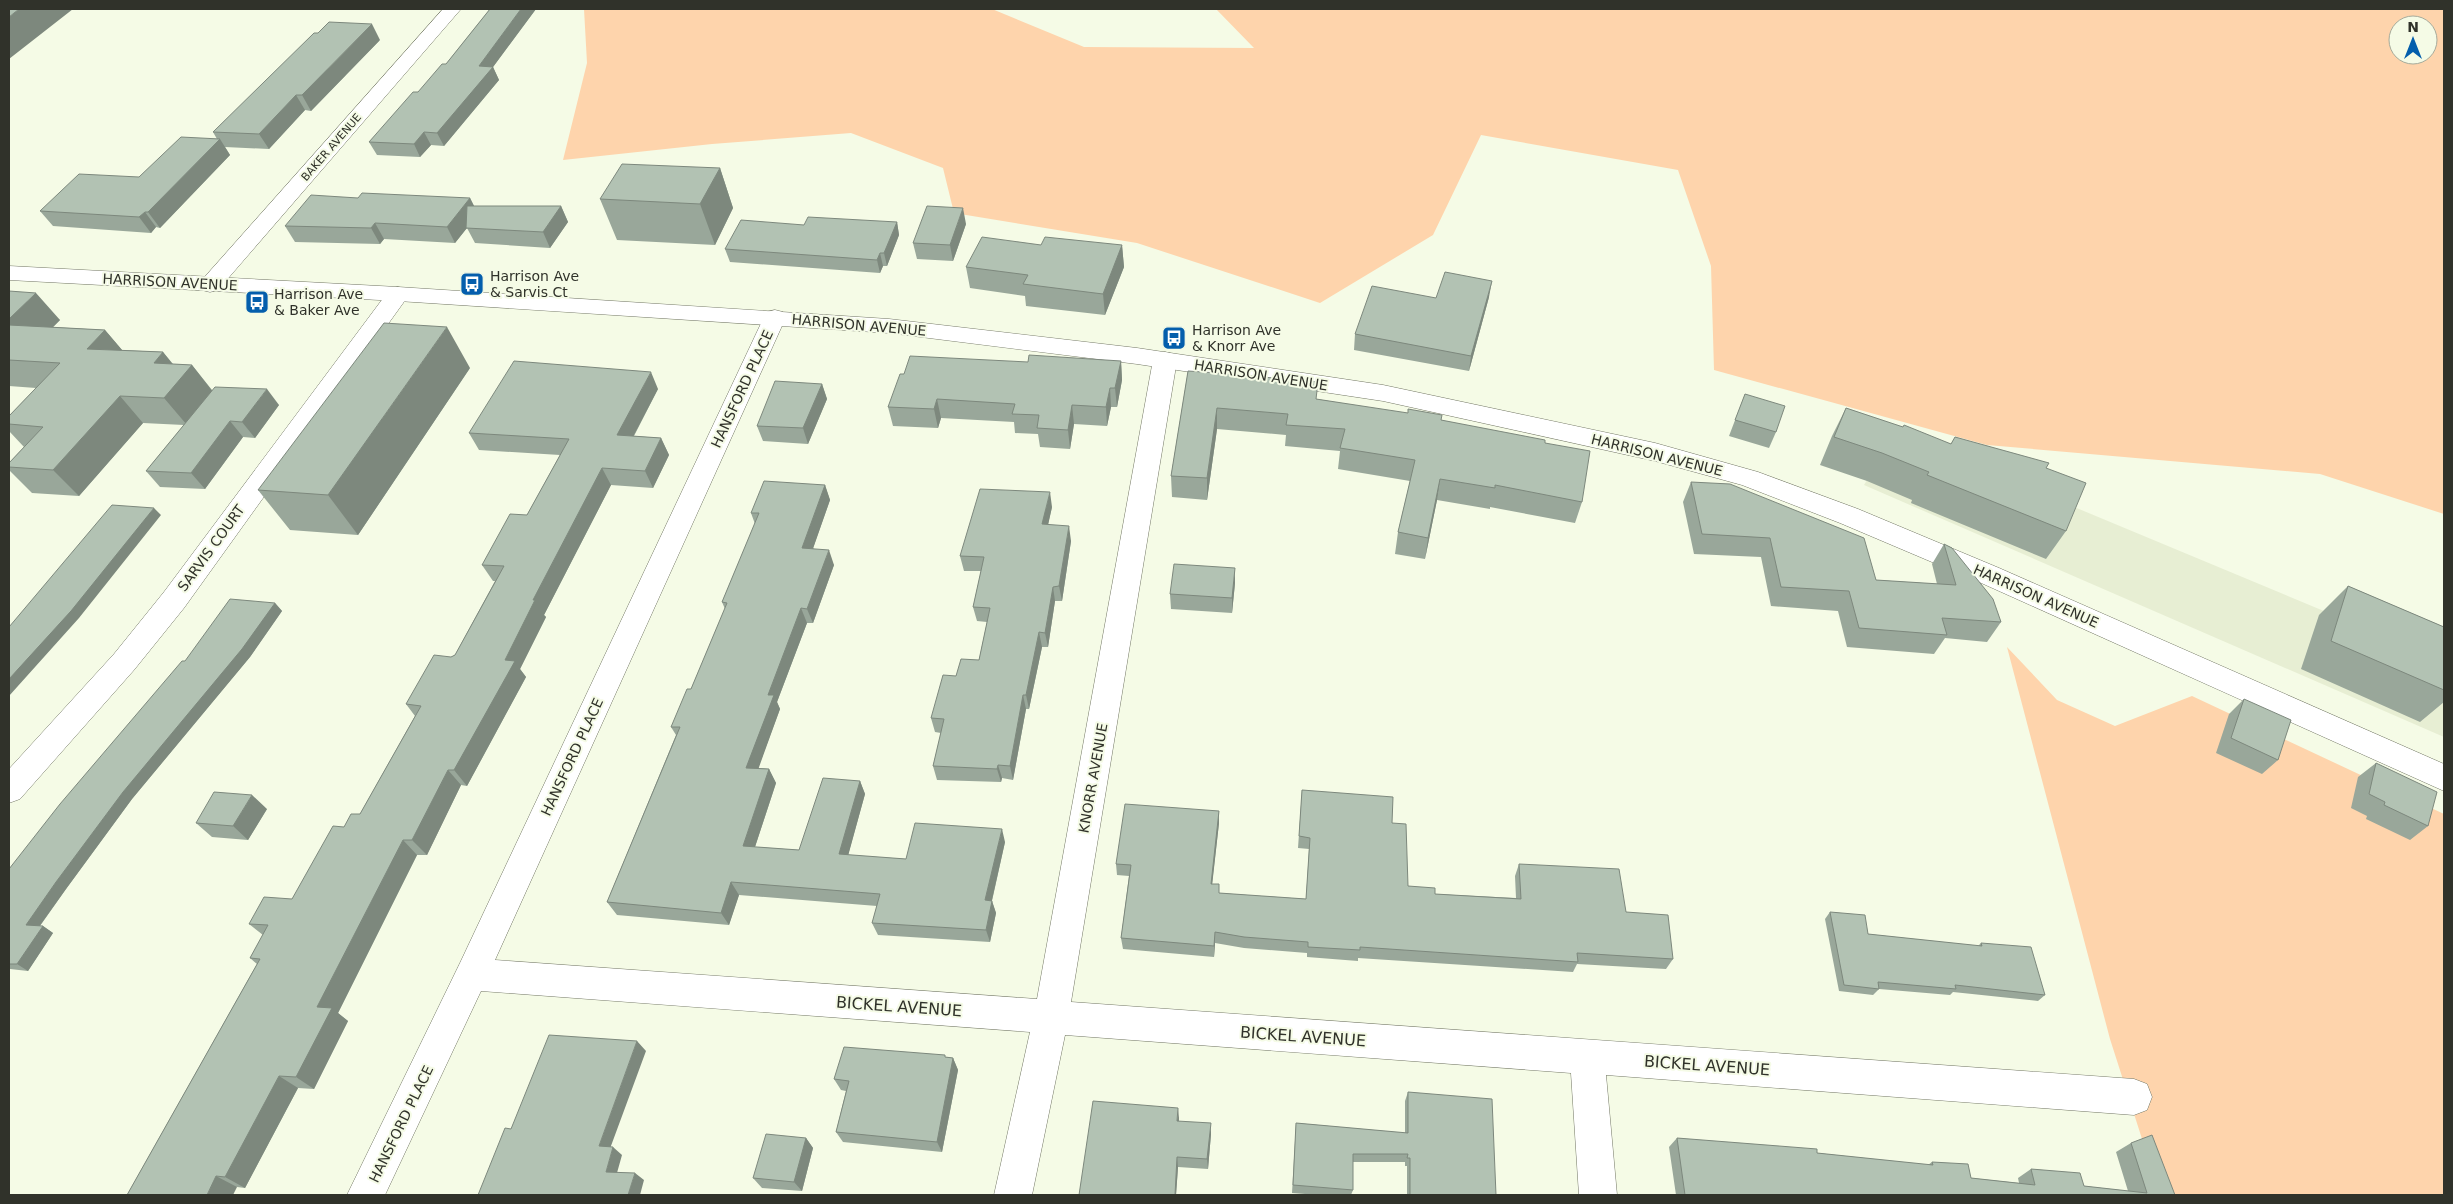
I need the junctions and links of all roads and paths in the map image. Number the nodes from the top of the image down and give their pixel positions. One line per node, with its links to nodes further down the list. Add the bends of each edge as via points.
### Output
1 (452, 9): 3 (street, BAKER AVENUE)
2 (9, 273): 3 (street, HARRISON AVENUE)
3 (210, 285): 4 (street, HARRISON AVENUE)
4 (398, 294): 5 (street, HARRISON AVENUE); 8 (street, SARVIS COURT, via 174,600 124,662)
5 (775, 317): 6 (street, HARRISON AVENUE, via 889,326); 9 (street, HANSFORD PLACE)
6 (1165, 360): 7 (street, HARRISON AVENUE, via 1382,393 1655,452 1749,478 1989,575); 10 (street, KNORR AVENUE)
7 (2444, 778)
8 (9, 790)
9 (472, 974): 10 (street, BICKEL AVENUE); 13 (street, HANSFORD PLACE)
10 (1051, 1017): 11 (street, BICKEL AVENUE); 14 (street, KNORR AVENUE)
11 (1587, 1056): 12 (street, BICKEL AVENUE); 15 (street)
12 (2134, 1097)
13 (366, 1195)
14 (1013, 1195)
15 (1598, 1195)

